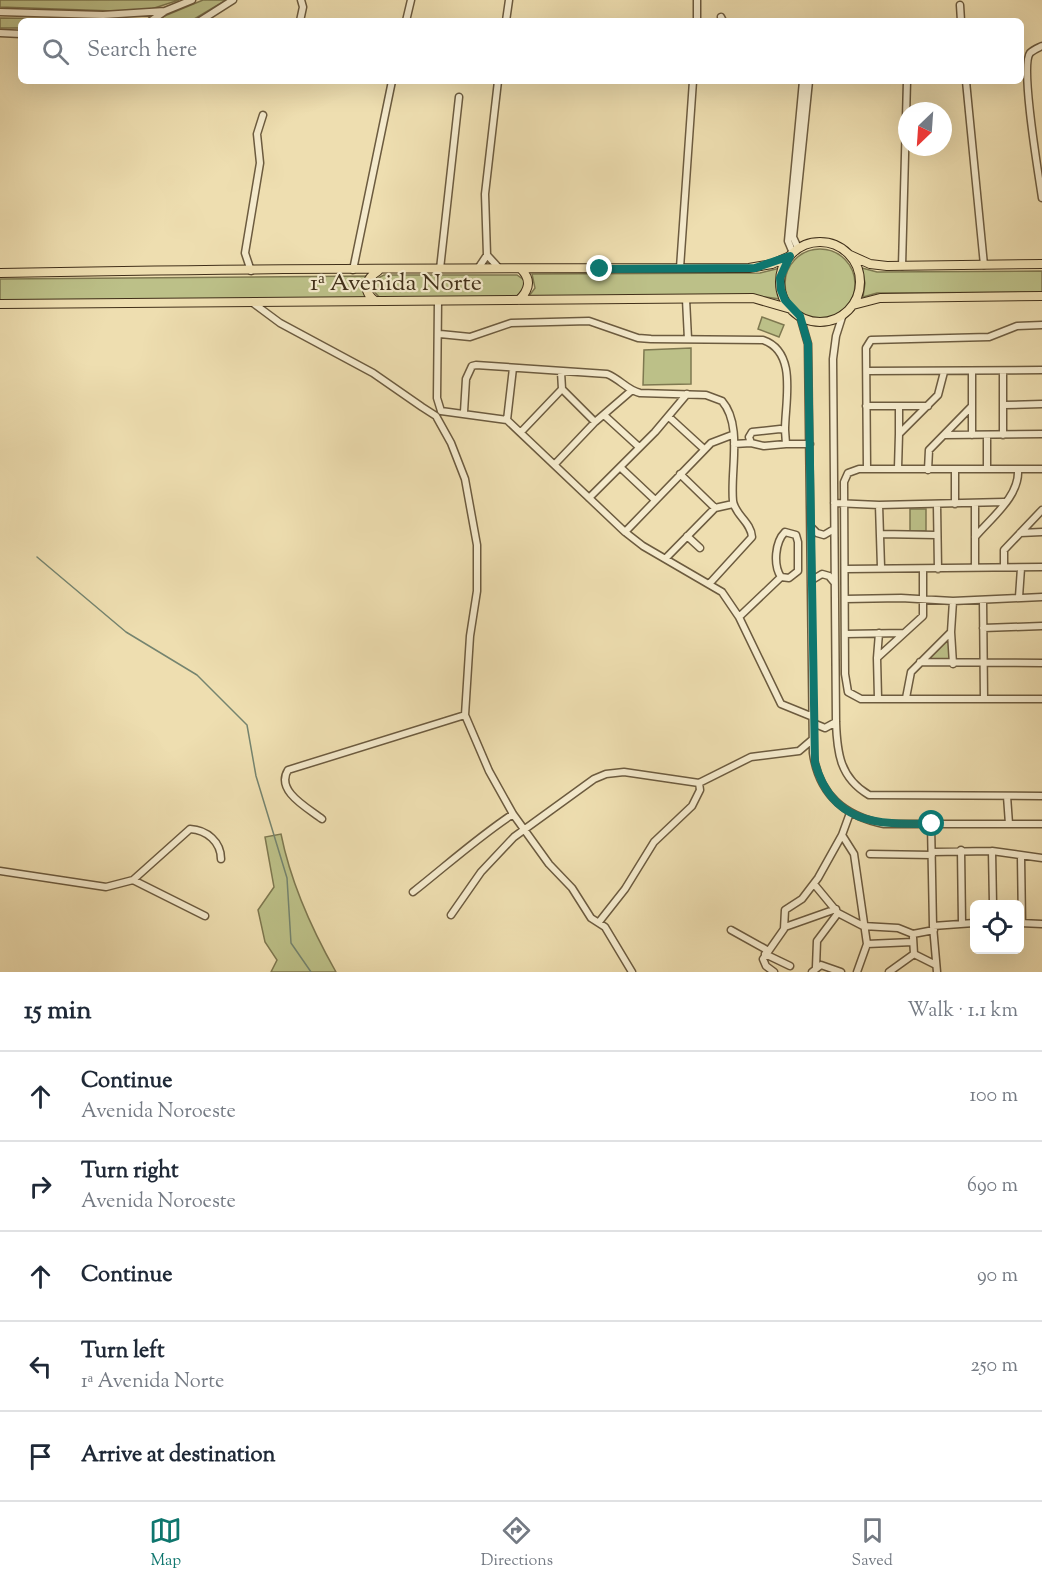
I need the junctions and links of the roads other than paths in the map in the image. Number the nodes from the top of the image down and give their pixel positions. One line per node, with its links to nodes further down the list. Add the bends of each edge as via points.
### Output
1 (192, 0): 8 (street)
2 (233, 0): 11 (street)
3 (301, 0): 12 (street)
4 (411, 0): 13 (street)
5 (509, 0): 14 (street)
6 (697, 0): 15 (street)
7 (960, 5): 16 (street)
8 (165, 11): 9 (street, via 113,15); 10 (street)
9 (0, 12)
10 (155, 18)
11 (205, 18)
12 (301, 18)
13 (407, 18)
14 (506, 18)
15 (697, 18)
16 (961, 18)
17 (0, 33): 18 (street)
18 (18, 34)
19 (1042, 46): 29 (street, via 1028,57 1028,94)
20 (391, 84): 41 (street)
21 (498, 84): 31 (street, via 485,194)
22 (693, 84): 38 (street)
23 (803, 84): 30 (street, via 788,241)
24 (809, 84): 30 (street)
25 (907, 84): 35 (street)
26 (966, 84): 34 (street)
27 (459, 97): 39 (street)
28 (263, 115): 42 (street, via 257,134 260,163 246,253)
29 (1042, 198)
30 (793, 252): 32 (main road, via 820,242); 38 (main road, 1ᵃ Avenida Norte, via 755,268); 53 (main road, via 780,278 781,290)
31 (487, 255): 36 (street); 37 (street)
32 (850, 255): 35 (main road, via 870,264); 52 (main road, via 860,280)
33 (1042, 264): 34 (main road)
34 (984, 265): 35 (main road)
35 (902, 266)
36 (478, 267): 37 (main road, 1ᵃ Avenida Norte); 39 (main road, 1ᵃ Avenida Norte)
37 (498, 267): 40 (main road, 1ᵃ Avenida Norte)
38 (680, 268): 40 (main road, 1ᵃ Avenida Norte)
39 (440, 269): 43 (main road, 1ᵃ Avenida Norte)
40 (521, 269): 47 (main road, via 529,285)
41 (353, 270): 42 (main road, 1ᵃ Avenida Norte); 43 (main road, 1ᵃ Avenida Norte)
42 (251, 271): 44 (main road, 1ᵃ Avenida Norte)
43 (380, 271): 48 (main road, via 366,286)
44 (0, 273)
45 (1042, 296): 52 (main road, via 880,298)
46 (686, 299): 47 (main road, 1ᵃ Avenida Norte); 53 (main road, 1ᵃ Avenida Norte, via 753,298); 58 (street)
47 (519, 300): 49 (main road, 1ᵃ Avenida Norte)
48 (375, 301): 49 (main road, 1ᵃ Avenida Norte); 50 (main road, 1ᵃ Avenida Norte)
49 (438, 301): 57 (street)
50 (253, 303): 51 (main road, 1ᵃ Avenida Norte); 78 (street, via 280,323 373,373)
51 (0, 304)
52 (853, 305): 54 (main road)
53 (791, 309): 55 (main road)
54 (843, 314): 55 (main road, via 822,322); 111 (street, via 833,347)
55 (800, 316): 94 (street, via 808,344)
56 (1042, 325): 62 (street, via 1017,326 989,337 874,339 867,345)
57 (440, 334): 58 (street, via 470,337 511,323 589,321 638,338); 75 (street, via 437,398)
58 (688, 339): 82 (street, via 748,338 777,346 786,368)
59 (513, 368): 64 (street); 76 (street, via 472,366 466,379); 80 (street)
60 (1003, 370): 61 (street); 63 (street); 70 (street)
61 (1042, 370)
62 (867, 371): 65 (street); 71 (street)
63 (972, 371): 65 (street); 74 (street)
64 (561, 372): 66 (street); 67 (street, via 607,374)
65 (944, 372): 73 (street, via 940,392)
66 (562, 389): 81 (street); 83 (street)
67 (631, 391): 68 (street); 77 (street)
68 (687, 394): 79 (street); 86 (street, via 722,401 731,418)
69 (1042, 404): 70 (street)
70 (1004, 405): 89 (street)
71 (866, 406): 72 (street); 101 (street)
72 (899, 406): 73 (street); 84 (street)
73 (928, 406): 84 (street)
74 (972, 406): 87 (street); 88 (street)
75 (441, 411): 76 (street); 78 (street)
76 (464, 412): 80 (street)
77 (604, 415): 81 (street); 95 (street)
78 (436, 416): 164 (street, via 465,479 477,545 477,591)
79 (669, 417): 95 (street); 96 (street)
80 (507, 420): 83 (street)
81 (595, 422): 97 (street)
82 (785, 430): 91 (street, via 752,432); 93 (street)
83 (521, 432): 97 (street)
84 (899, 434): 99 (street)
85 (1042, 434): 89 (street)
86 (732, 435): 92 (street); 96 (street, via 715,440)
87 (944, 435): 88 (street); 105 (street, via 929,450)
88 (972, 435): 90 (street)
89 (1003, 435): 90 (street)
90 (987, 436): 100 (street)
91 (751, 443): 92 (street); 93 (street)
92 (734, 444): 112 (street)
93 (786, 444): 94 (street)
94 (810, 444): 119 (street)
95 (639, 447): 98 (street)
96 (704, 449): 106 (street)
97 (555, 464): 107 (street)
98 (620, 467): 107 (street); 108 (street)
99 (898, 468): 101 (street); 105 (street)
100 (987, 468): 102 (street); 103 (street)
101 (867, 469): 109 (street, via 852,470 845,476)
102 (956, 469): 105 (street); 113 (street)
103 (1018, 469): 104 (street); 110 (street, via 1018,486)
104 (1042, 469)
105 (928, 470)
106 (680, 474): 108 (street); 117 (street)
107 (589, 498): 121 (street)
108 (655, 500): 121 (street)
109 (845, 502): 111 (street); 114 (street); 135 (street)
110 (1004, 502): 116 (street); 127 (street)
111 (834, 503): 120 (street)
112 (734, 504): 117 (street); 141 (street, via 751,530 752,540)
113 (955, 504): 115 (street); 116 (street)
114 (879, 505): 115 (street); 124 (street)
115 (937, 505): 125 (street)
116 (975, 505): 127 (street)
117 (715, 508): 126 (street)
118 (1042, 510): 123 (street)
119 (811, 527): 120 (street, via 824,535); 139 (street)
120 (834, 529): 140 (street)
121 (625, 532): 129 (street)
122 (1042, 532): 123 (street)
123 (1020, 533): 132 (street, via 1004,550)
124 (880, 534): 125 (street); 130 (street)
125 (936, 535): 137 (street)
126 (687, 536): 128 (street); 129 (street)
127 (975, 537): 131 (street)
128 (700, 548)
129 (666, 558): 141 (street)
130 (881, 567): 135 (street); 136 (street)
131 (975, 567): 132 (street); 137 (street)
132 (1004, 567): 134 (street)
133 (1042, 567): 134 (street)
134 (1021, 568): 142 (street)
135 (846, 569): 145 (street)
136 (922, 569): 137 (street); 144 (street)
137 (938, 569)
138 (781, 577): 138 (street, via 793,577 798,571 798,537 791,532 783,533 778,543 777,568); 148 (street)
139 (812, 580): 140 (street, via 826,575); 165 (street)
140 (834, 583): 166 (street)
141 (710, 584): 148 (street, via 730,601)
142 (1019, 597): 143 (street); 146 (street)
143 (1042, 597)
144 (922, 598): 145 (street); 147 (street); 153 (street, via 923,616)
145 (845, 599): 154 (street)
146 (983, 600): 147 (street); 150 (street)
147 (953, 601): 151 (street)
148 (739, 617): 165 (street, via 781,704)
149 (1042, 626): 150 (street)
150 (983, 628): 157 (street)
151 (951, 632): 156 (street); 159 (street)
152 (879, 633): 153 (street); 154 (street); 155 (street)
153 (904, 633): 155 (street)
154 (845, 634): 160 (street, via 848,692 861,699)
155 (877, 658): 160 (street)
156 (921, 662): 159 (street); 161 (street, via 908,679)
157 (984, 663): 158 (street); 159 (street); 162 (street)
158 (1042, 663)
159 (953, 664)
160 (878, 698): 161 (street)
161 (906, 698): 162 (street)
162 (984, 699): 163 (street)
163 (1042, 699)
164 (465, 716): 172 (street); 173 (street, via 288,770 284,779 287,789)
165 (813, 720): 166 (street, via 825,728); 167 (street)
166 (836, 722): 169 (street, via 843,770 852,783 869,795)
167 (813, 739): 168 (street, via 798,751 751,757); 171 (street, via 821,781)
168 (699, 783): 177 (street, via 624,772 606,774); 195 (street, via 693,806 654,842)
169 (1007, 796): 170 (street); 175 (street)
170 (1042, 796)
171 (850, 813): 174 (street, via 884,824); 178 (street)
172 (513, 814): 177 (street); 189 (street)
173 (322, 819)
174 (932, 824): 175 (street); 181 (street)
175 (1009, 824): 176 (street)
176 (1042, 824)
177 (525, 828): 193 (street, via 481,872); 195 (street, via 591,918)
178 (842, 835): 188 (street); 200 (street, via 854,854)
179 (962, 850): 180 (street); 181 (street); 196 (street)
180 (992, 851): 183 (street); 190 (street)
181 (932, 853): 182 (street); 202 (street)
182 (870, 854)
183 (1022, 856): 184 (street); 191 (street)
184 (1042, 858)
185 (221, 859): 187 (street, via 220,849 211,837 190,829)
186 (0, 871): 187 (street, via 106,886)
187 (133, 880): 194 (street)
188 (814, 884): 192 (street); 201 (street, via 785,910)
189 (413, 892)
190 (993, 900)
191 (1021, 900)
192 (837, 911): 200 (street); 201 (street); 211 (street, via 817,941)
193 (451, 915)
194 (205, 916)
195 (599, 922): 212 (street)
196 (962, 923): 197 (street); 202 (street)
197 (970, 923)
198 (1024, 923): 199 (street)
199 (1042, 924)
200 (863, 926): 204 (street, via 898,928); 206 (street)
201 (785, 927): 207 (street)
202 (933, 928): 204 (street); 210 (street)
203 (731, 930): 207 (street)
204 (913, 934): 205 (street)
205 (913, 942): 206 (street); 208 (street)
206 (867, 944): 215 (street)
207 (766, 952): 209 (street); 213 (street, via 763,962)
208 (914, 954): 210 (street); 216 (street)
209 (790, 966)
210 (937, 968)
211 (814, 969): 214 (street, via 820,965)
212 (630, 971)
213 (774, 972)
214 (841, 972)
215 (857, 972)
216 (889, 972)

